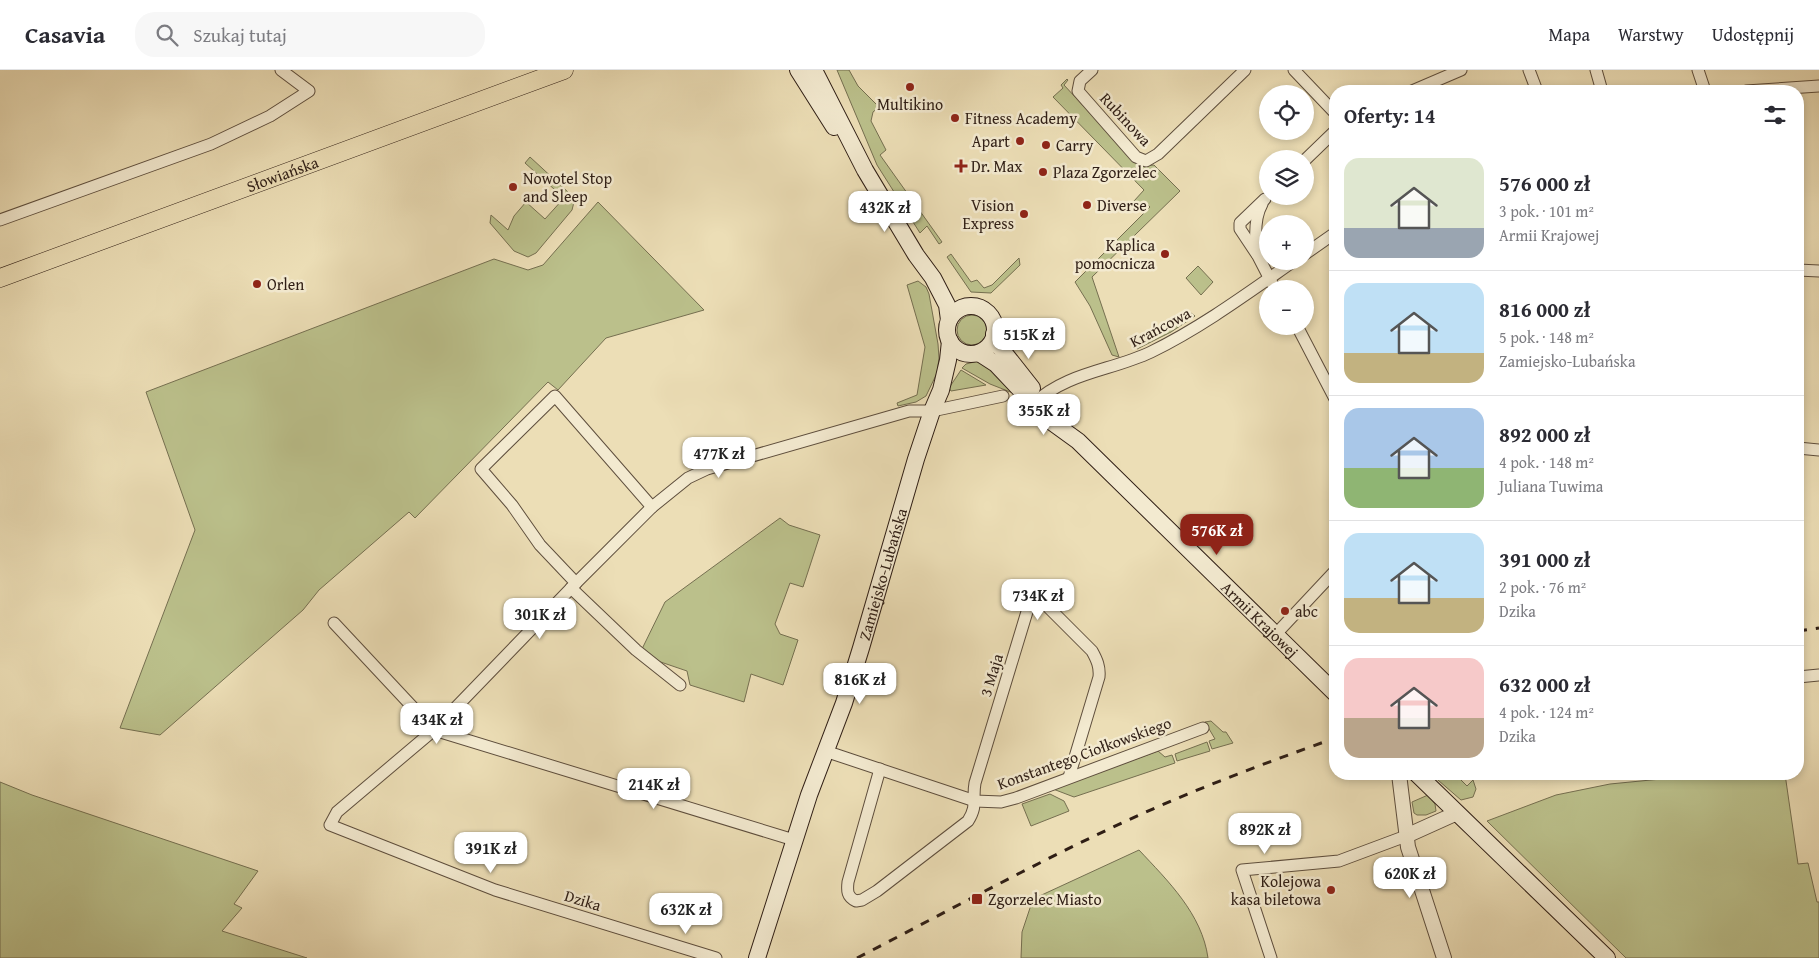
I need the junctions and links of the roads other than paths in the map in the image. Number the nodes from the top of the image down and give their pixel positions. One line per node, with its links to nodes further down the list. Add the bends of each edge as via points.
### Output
1 (281, 70): 24 (street, via 309,91 270,116 211,144)
2 (564, 70): 31 (main road, Słowiańska)
3 (798, 70): 21 (main road)
4 (814, 70): 21 (main road)
5 (1092, 70): 6 (street, Rubinowa, via 1080,81 1078,91 1136,157 1146,161)
6 (1245, 70)
7 (1294, 70): 18 (street)
8 (1461, 70): 12 (street)
9 (1529, 70): 13 (street)
10 (1596, 70): 14 (street)
11 (1698, 70): 15 (street)
12 (1426, 85)
13 (1535, 85)
14 (1600, 85)
15 (1703, 85)
16 (1819, 86): 17 (street)
17 (1804, 87)
18 (1329, 107)
19 (1329, 136): 20 (street)
20 (1314, 151)
21 (865, 170): 32 (main road)
22 (1259, 204): 27 (street, via 1240,223 1240,229)
23 (1262, 205): 27 (street, via 1255,242)
24 (0, 220)
25 (1329, 237): 26 (street)
26 (1314, 248)
27 (1258, 256): 33 (street)
28 (1285, 270): 34 (street, Krańcowa)
29 (1804, 270): 30 (street)
30 (1819, 271)
31 (0, 278)
32 (933, 278): 36 (main road); 37 (main road)
33 (1270, 280)
34 (1276, 280)
35 (1259, 291): 45 (street, Krańcowa, via 1151,352 1062,382)
36 (966, 307): 37 (main road); 38 (main road, via 977,307 989,315)
37 (950, 320): 40 (main road, via 947,333)
38 (994, 334): 41 (main road, via 985,349); 45 (main road, Armii Krajowej, via 1001,350)
39 (1303, 335): 42 (street)
40 (950, 341): 41 (main road, via 964,353); 43 (main road, Zamiejsko-Lubańska)
41 (975, 353): 43 (main road, Zamiejsko-Lubańska, via 964,361); 45 (main road, Armii Krajowej, via 996,364)
42 (1329, 387)
43 (941, 390): 46 (main road, Zamiejsko-Lubańska)
44 (1003, 396): 46 (street)
45 (1037, 401): 53 (main road, Armii Krajowej, via 1061,429 1078,441)
46 (932, 411): 49 (street, via 910,411 708,469 688,478); 60 (main road, Zamiejsko-Lubańska, via 844,703)
47 (1804, 449): 48 (street)
48 (1819, 450)
49 (652, 507): 51 (street); 51 (street, via 555,396 481,469)
50 (1329, 578): 53 (street)
51 (574, 586): 56 (street, via 636,650); 59 (street)
52 (334, 624): 59 (street)
53 (1275, 634): 57 (main road, Armii Krajowej)
54 (1819, 675): 55 (street)
55 (1804, 677)
56 (680, 685)
57 (1329, 687)
58 (1203, 728): 62 (street, Konstantego Ciołkowskiego)
59 (434, 730): 68 (street); 70 (street, Dzika, via 337,812 330,825 495,890)
60 (825, 751): 61 (street, Konstantego Ciołkowskiego); 68 (main road, Zamiejsko-Lubańska)
61 (880, 769): 65 (street, Konstantego Ciołkowskiego); 65 (street, via 848,882 848,895 856,901 877,891 968,821)
62 (1069, 777): 65 (street, Konstantego Ciołkowskiego, via 1001,802); 65 (street, 3 Maja, via 1100,668 1092,651 1033,592 975,783)
63 (1400, 780): 67 (street)
64 (1422, 780): 66 (main road)
65 (975, 801)
66 (1457, 813): 67 (street); 73 (main road)
67 (1406, 836): 69 (street); 72 (street, via 1339,861 1242,870)
68 (794, 840): 71 (main road, Zamiejsko-Lubańska)
69 (1440, 957)
70 (716, 958)
71 (757, 958)
72 (1271, 958)
73 (1607, 958)

